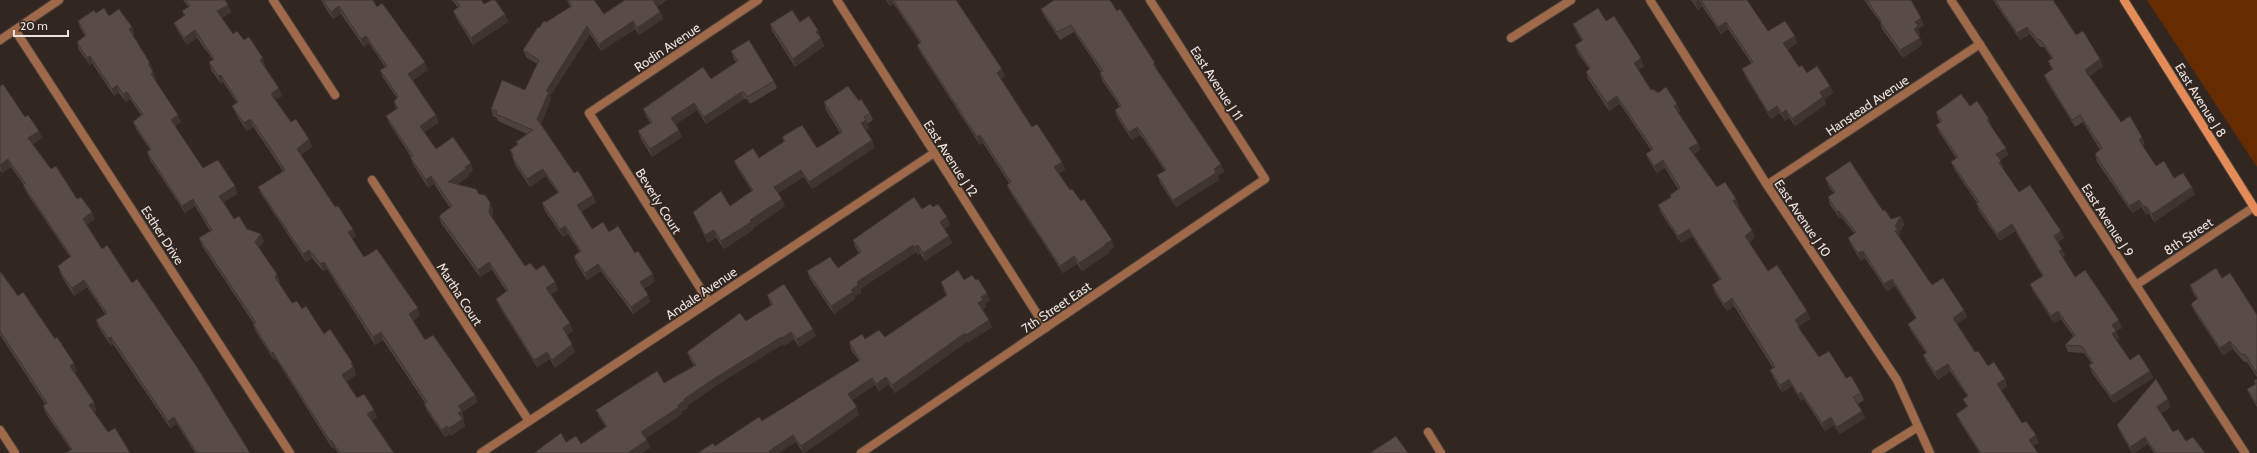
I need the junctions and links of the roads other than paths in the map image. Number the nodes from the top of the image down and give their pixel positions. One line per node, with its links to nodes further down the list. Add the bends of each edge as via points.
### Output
1 (59, 0): 10 (street)
2 (273, 0): 14 (street)
3 (758, 0): 15 (street, Rodin Avenue)
4 (837, 0): 16 (street, East Avenue J 12)
5 (1150, 0): 17 (street, East Avenue J 11)
6 (1571, 0): 11 (street)
7 (1650, 0): 19 (street, East Avenue J 10)
8 (1951, 0): 13 (street, East Avenue J 9)
9 (2124, 0): 20 (street, East Avenue J 8)
10 (15, 30): 12 (street); 29 (street, Esther Drive)
11 (1511, 38)
12 (0, 40)
13 (1980, 44): 19 (street, Hanstead Avenue); 21 (street, East Avenue J 9)
14 (335, 95)
15 (590, 113): 22 (street, Beverly Court)
16 (934, 153): 22 (street, Andale Avenue); 23 (street, East Avenue J 12)
17 (1264, 179): 23 (street, 7th Street East)
18 (372, 180): 24 (street, Martha Court)
19 (1767, 185): 25 (street, East Avenue J 10, via 1897,380)
20 (2255, 210): 21 (street, 8th Street)
21 (2136, 285): 35 (street, East Avenue J 9)
22 (709, 302): 24 (street, Andale Avenue)
23 (1046, 328): 31 (street, 7th Street East)
24 (529, 421): 30 (street, Andale Avenue)
25 (1918, 428): 33 (street); 34 (street, East Avenue J 10)
26 (0, 430): 28 (street)
27 (1428, 432): 32 (street)
28 (15, 453)
29 (290, 453)
30 (481, 453)
31 (861, 453)
32 (1441, 453)
33 (1876, 453)
34 (1930, 453)
35 (2245, 453)

